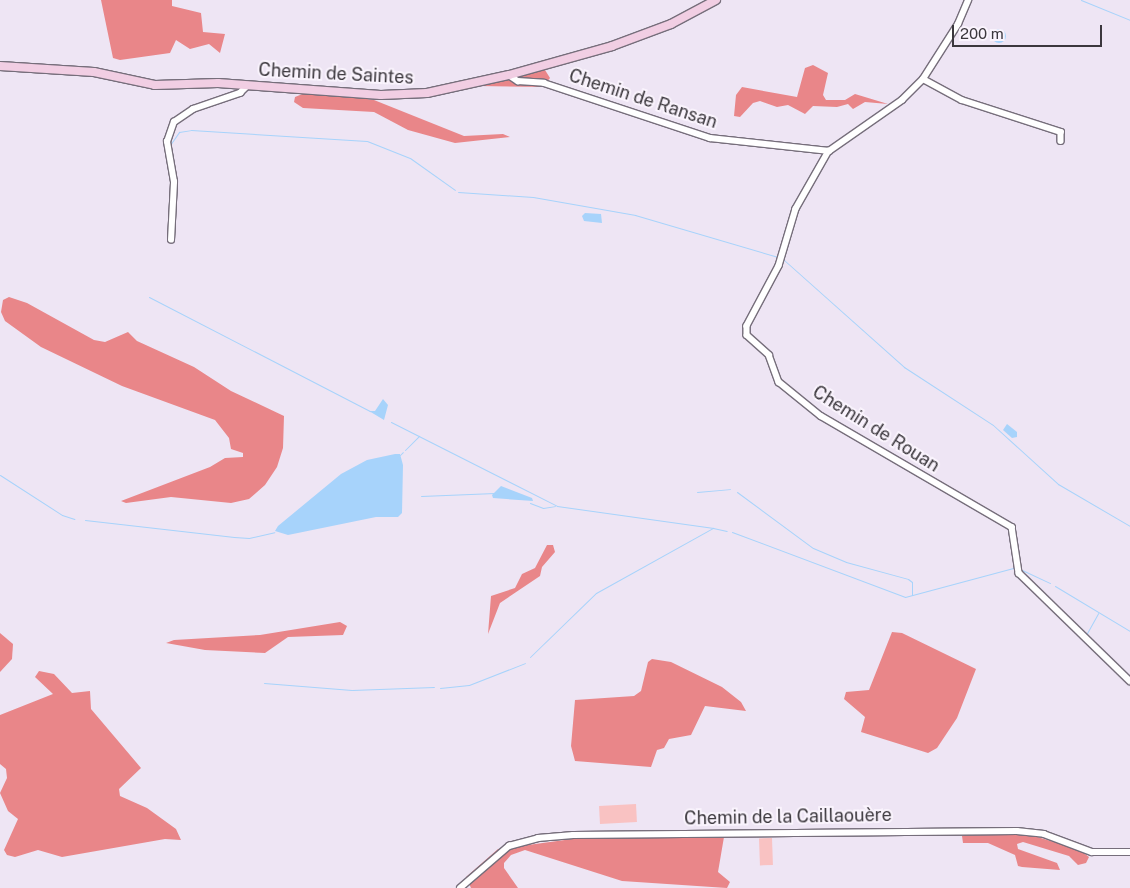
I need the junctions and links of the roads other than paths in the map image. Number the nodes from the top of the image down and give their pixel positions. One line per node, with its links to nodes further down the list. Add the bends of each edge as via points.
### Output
1 (716, 0): 4 (street, Chemin de Saintes, via 671,24 612,46)
2 (968, 0): 5 (street, via 958,24)
3 (0, 66): 6 (street, Chemin de Saintes, via 94,72 155,85)
4 (509, 76): 6 (street, Chemin de Saintes, via 405,95); 8 (street, Chemin de Ransan, via 518,81 549,84 710,138)
5 (923, 79): 7 (street, via 962,100 1061,132); 8 (street, via 902,100)
6 (248, 85): 9 (street, via 240,93 193,109 174,122 167,142 174,182)
7 (1061, 141)
8 (829, 152): 10 (street, Chemin de Rouan, via 796,209 779,266 747,326 747,335 769,355 779,382 821,416 1012,527 1019,573)
9 (171, 240)
10 (1130, 681)
11 (1130, 852): 12 (street, Chemin de la Caillaouère, via 1092,852 1044,834 1017,831 573,835 538,838 509,846)
12 (460, 888)

